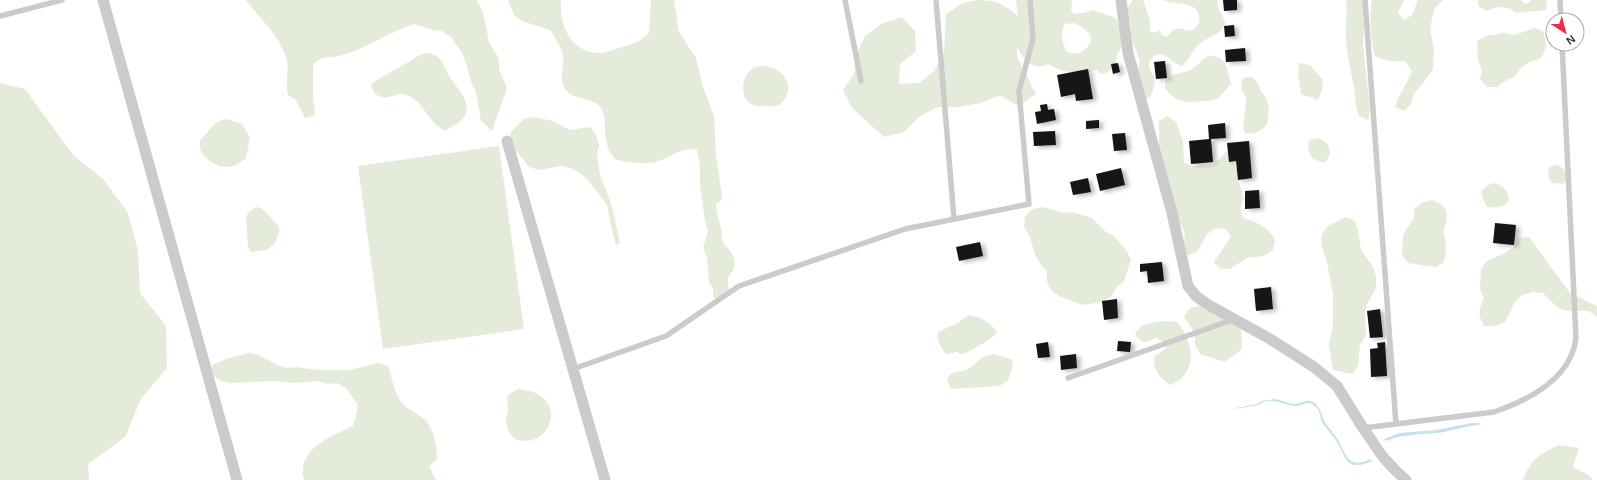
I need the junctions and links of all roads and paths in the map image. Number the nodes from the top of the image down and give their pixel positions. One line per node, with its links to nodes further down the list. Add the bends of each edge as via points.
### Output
1 (62, 0): 10 (lane)
2 (103, 0): 20 (street)
3 (845, 0): 12 (lane)
4 (936, 0): 14 (lane)
5 (1030, 0): 14 (lane, via 1033,39 1019,91 1029,204)
6 (1121, 0): 15 (street, via 1128,53 1172,213 1188,286 1196,296)
7 (1365, 0): 18 (lane)
8 (1560, 0): 9 (lane)
9 (1561, 12)
10 (0, 16)
11 (1562, 52): 18 (lane, via 1576,338 1572,357 1557,376 1540,391 1511,406 1494,412)
12 (861, 81)
13 (507, 141): 16 (street)
14 (954, 219): 16 (lane, via 905,229 739,286 666,336)
15 (1235, 319): 17 (lane); 19 (street, via 1314,367 1337,386)
16 (573, 369): 21 (street)
17 (1068, 378)
18 (1396, 424): 19 (lane)
19 (1362, 428): 22 (street, via 1383,457)
20 (237, 480)
21 (604, 480)
22 (1406, 480)

